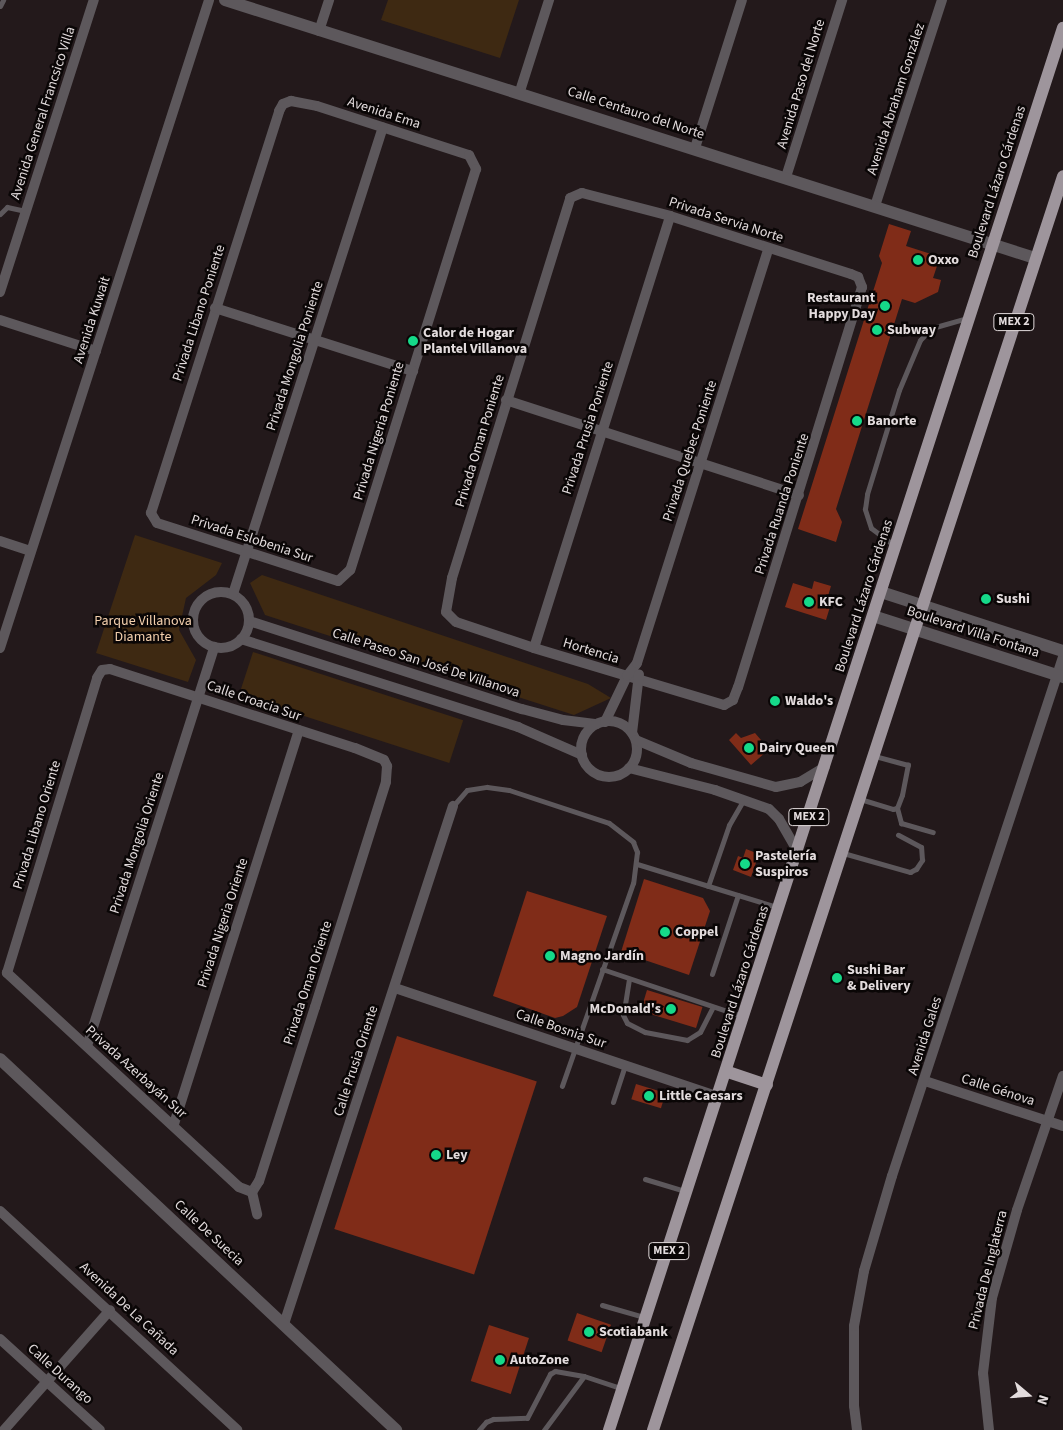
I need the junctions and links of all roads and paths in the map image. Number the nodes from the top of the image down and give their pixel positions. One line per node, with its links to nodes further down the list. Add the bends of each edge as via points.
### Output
1 (3, 0): 10 (lane)
2 (94, 0): 23 (street, Avenida General Francsico Villa)
3 (209, 0): 36 (street, Avenida Kuwait)
4 (226, 0): 12 (street, Calle Centauro del Norte)
5 (329, 0): 12 (street)
6 (549, 0): 13 (street)
7 (742, 0): 16 (street)
8 (842, 0): 19 (street, Avenida Paso del Norte)
9 (942, 0): 22 (street, Avenida Abraham González)
10 (0, 6)
11 (1063, 28): 26 (main road, Boulevard Lázaro Cárdenas / MEX 2)
12 (319, 30): 13 (street, Calle Centauro del Norte)
13 (520, 91): 16 (street, Calle Centauro del Norte)
14 (279, 111): 15 (street, Avenida Ema, via 283,104 302,102); 32 (street, Privada Libano Poniente)
15 (383, 127): 17 (street, Avenida Ema, via 468,155); 35 (street, Privada Mongolia Poniente)
16 (695, 148): 19 (street, Calle Centauro del Norte)
17 (476, 169): 37 (street, Privada Nigeria Poniente)
18 (1063, 176): 20 (main road, MEX 2)
19 (786, 177): 22 (street, Calle Centauro del Norte)
20 (1060, 198): 28 (main road, MEX 2)
21 (568, 206): 25 (street, Privada Servia Norte, via 573,195 582,193); 38 (street, Privada Oman Poniente)
22 (875, 206): 26 (street, Calle Centauro del Norte)
23 (26, 211): 24 (lane, via 7,207); 29 (street, Avenida General Francsico Villa)
24 (0, 214)
25 (670, 216): 27 (street, Privada Servia Norte); 39 (street, Privada Prusia Poniente)
26 (993, 244): 28 (street, Calle Centauro del Norte); 33 (main road, Boulevard Lázaro Cárdenas / MEX 2)
27 (769, 248): 31 (street, Privada Servia Norte, via 858,277 862,287); 40 (street, Privada Quebec Poniente)
28 (1035, 258): 50 (main road, MEX 2)
29 (2, 279): 30 (street, Avenida General Francsico Villa)
30 (0, 292)
31 (860, 300): 41 (street, Privada Ruanda Poniente)
32 (215, 308): 35 (street); 42 (street, Privada Libano Poniente, via 151,513)
33 (969, 318): 44 (main road, Boulevard Lázaro Cárdenas / MEX 2); 44 (lane, via 932,328 920,340 902,382 865,509 871,528)
34 (0, 320): 36 (street)
35 (315, 340): 37 (street); 46 (street, Privada Mongolia Poniente)
36 (96, 351): 45 (street, Avenida Kuwait)
37 (412, 371): 47 (street, Privada Nigeria Poniente, via 350,570)
38 (506, 400): 39 (street); 53 (street, Privada Oman Poniente, via 446,599 446,612)
39 (602, 431): 40 (street); 58 (street, Privada Prusia Poniente)
40 (700, 463): 41 (street); 61 (street, Privada Quebec Poniente)
41 (800, 495): 69 (street, Privada Ruanda Poniente, via 736,694 730,703)
42 (157, 523): 46 (street, Privada Eslobenia Sur)
43 (0, 542): 45 (street)
44 (896, 546): 48 (main road, Boulevard Lázaro Cárdenas / MEX 2)
45 (30, 551): 57 (street, Avenida Kuwait)
46 (247, 551): 47 (street, Privada Eslobenia Sur); 49 (street, Privada Mongolia Poniente)
47 (338, 581)
48 (881, 592): 50 (street, Boulevard Villa Fontana); 51 (main road, Boulevard Lázaro Cárdenas / MEX 2)
49 (233, 594): 52 (street, via 245,605); 56 (street, via 212,593 196,606 193,620 197,634)
50 (922, 605): 54 (main road, MEX 2); 59 (street, Boulevard Villa Fontana)
51 (873, 616): 54 (street, Boulevard Villa Fontana); 75 (main road, Boulevard Lázaro Cárdenas / MEX 2)
52 (249, 621): 55 (street); 66 (street, Calle Paseo San José De Villanova)
53 (456, 622): 58 (street, Hortencia)
54 (915, 629): 63 (street, Boulevard Villa Fontana); 74 (main road, MEX 2)
55 (241, 639): 56 (street, via 231,646); 68 (street)
56 (214, 647): 67 (street, Privada Mongolia Oriente)
57 (0, 648)
58 (534, 648): 62 (street, Hortencia)
59 (1063, 651)
60 (1063, 657): 63 (street, Avenida Gales)
61 (637, 663): 62 (street, Privada Quebec Poniente); 65 (street, Privada Quebec Poniente)
62 (627, 676): 65 (street, Hortencia); 70 (street, Privada Quebec Poniente)
63 (1060, 676): 103 (street, Avenida Gales)
64 (97, 678): 67 (street, Calle Croacia Sur, via 102,670 110,668); 92 (street, Privada Libano Oriente, via 7,967)
65 (640, 680): 69 (street, Hortencia); 72 (street, Privada Quebec Poniente)
66 (433, 681): 68 (street); 70 (street, Calle Paseo San José De Villanova, via 563,720)
67 (198, 696): 71 (street, Calle Croacia Sur); 97 (street, Privada Mongolia Oriente)
68 (428, 698): 73 (street, via 551,739)
69 (719, 704)
70 (601, 723): 72 (street, via 618,723); 73 (street, via 586,735)
71 (299, 730): 77 (street, Calle Croacia Sur, via 384,760 388,772); 109 (street, Privada Nigeria Oriente)
72 (634, 737): 75 (street, via 691,763 776,787 800,782); 76 (street, via 636,755)
73 (582, 755): 76 (street, via 587,766 601,776 613,777)
74 (874, 756): 79 (main road, MEX 2); 81 (lane, via 908,765)
75 (825, 767): 84 (main road, Boulevard Lázaro Cárdenas / MEX 2)
76 (629, 768): 78 (street)
77 (386, 782): 112 (street, Privada Oman Oriente, via 259,1181)
78 (744, 799): 84 (street, via 769,809 779,819); 87 (lane, via 729,825)
79 (860, 799): 81 (lane); 85 (main road, MEX 2)
80 (453, 806): 86 (lane, via 459,796 477,787 518,792 610,823 633,842); 94 (street, Calle Prusia Oriente)
81 (897, 808): 82 (lane, via 901,823)
82 (933, 832)
83 (898, 836): 85 (lane, via 921,847 922,860 910,872)
84 (798, 852): 89 (main road, Boulevard Lázaro Cárdenas / MEX 2)
85 (842, 853): 104 (main road, MEX 2)
86 (637, 864): 87 (lane); 90 (lane)
87 (708, 886): 88 (lane)
88 (738, 895): 89 (lane); 91 (lane)
89 (780, 908): 96 (main road, Boulevard Lázaro Cárdenas / MEX 2)
90 (602, 969): 93 (lane); 98 (lane)
91 (712, 974)
92 (12, 979): 97 (street, Privada Azerbayán Sur)
93 (629, 979): 95 (lane); 95 (lane, via 623,1015 627,1023 645,1032 687,1040 700,1032)
94 (395, 988): 98 (street, Calle Bosnia Sur); 119 (street, Calle Prusia Oriente)
95 (713, 1007): 96 (lane)
96 (745, 1017): 101 (main road, Boulevard Lázaro Cárdenas / MEX 2)
97 (87, 1046): 109 (street, Privada Azerbayán Sur)
98 (574, 1048): 100 (street, Calle Bosnia Sur); 105 (lane)
99 (0, 1059): 119 (street, Calle De Suecia)
100 (625, 1065): 106 (street, Calle Bosnia Sur); 107 (lane)
101 (728, 1072): 104 (main road); 106 (main road, Boulevard Lázaro Cárdenas / MEX 2)
102 (1063, 1076): 108 (street, Privada De Inglaterra)
103 (924, 1081): 108 (street, Calle Génova); 132 (street, Avenida Gales, via 876,1229 858,1302 852,1362)
104 (767, 1085): 131 (main road, MEX 2)
105 (562, 1086)
106 (719, 1097): 113 (main road, Boulevard Lázaro Cárdenas / MEX 2)
107 (613, 1102)
108 (1048, 1121): 110 (street, Calle Génova); 133 (street, Privada De Inglaterra, via 1017,1210 985,1335 983,1382)
109 (174, 1124): 112 (street, Privada Azerbayán Sur, via 239,1187)
110 (1063, 1126)
111 (646, 1179): 113 (lane)
112 (252, 1192): 115 (street)
113 (688, 1192): 118 (main road, Boulevard Lázaro Cárdenas / MEX 2)
114 (0, 1211): 117 (street, Avenida De La Cañada)
115 (257, 1214)
116 (602, 1305): 118 (lane)
117 (110, 1310): 122 (street); 126 (street, Avenida De La Cañada)
118 (647, 1318): 123 (main road, Boulevard Lázaro Cárdenas / MEX 2)
119 (284, 1324): 127 (street, Calle De Suecia)
120 (0, 1339): 122 (street, Calle Durango)
121 (584, 1376): 123 (lane); 128 (lane, via 550,1374 527,1418 493,1419); 129 (lane)
122 (48, 1381): 124 (street); 125 (street, Calle Durango)
123 (623, 1389): 130 (main road, Boulevard Lázaro Cárdenas / MEX 2)
124 (4, 1430)
125 (100, 1430)
126 (237, 1430)
127 (396, 1430)
128 (478, 1430)
129 (544, 1430)
130 (609, 1430)
131 (652, 1430)
132 (857, 1430)
133 (989, 1430)

